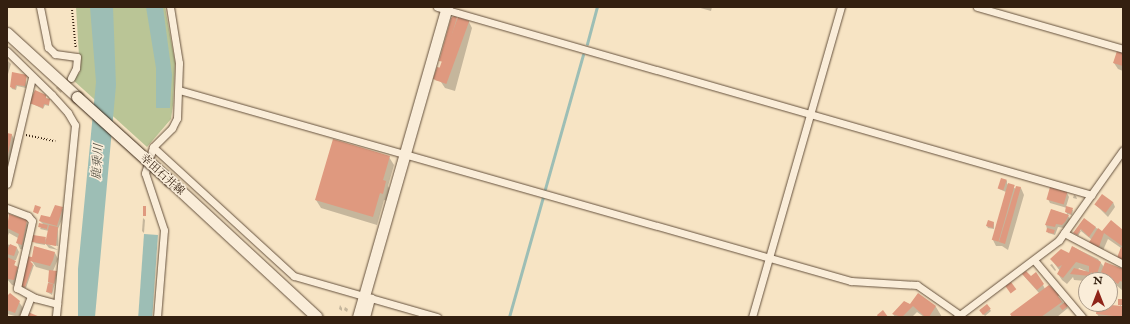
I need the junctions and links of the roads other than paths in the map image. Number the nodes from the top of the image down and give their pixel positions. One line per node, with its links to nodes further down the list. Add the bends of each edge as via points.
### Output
1 (40, 7): 10 (street, via 48,47 55,54 77,57 76,68)
2 (170, 7): 11 (street, via 177,42)
3 (841, 7): 12 (street)
4 (977, 7): 7 (street)
5 (444, 8): 12 (street); 15 (main road)
6 (7, 33): 30 (main road, 幸田石井線, bridge)
7 (1123, 49)
8 (7, 51): 9 (street)
9 (32, 77): 16 (street); 25 (street, via 55,93 72,118 76,135)
10 (71, 78)
11 (179, 90): 13 (street, via 176,122); 15 (street)
12 (810, 114): 17 (street); 20 (street)
13 (153, 148): 24 (street, via 294,276); 26 (street, via 144,173 164,230)
14 (1123, 150): 17 (street)
15 (405, 154): 20 (street); 24 (main road)
16 (7, 184)
17 (1092, 194): 19 (street)
18 (7, 208): 23 (street, via 28,216 32,221 16,285)
19 (1064, 233): 21 (street); 22 (street)
20 (769, 257): 27 (street, via 851,281 917,285); 34 (street)
21 (1034, 260): 27 (street); 35 (street)
22 (1123, 264)
23 (31, 296): 25 (street); 28 (street)
24 (368, 297): 31 (main road); 32 (street); 33 (street)
25 (57, 304): 29 (street)
26 (158, 316)
27 (958, 316)
28 (23, 317)
29 (56, 317)
30 (317, 317)
31 (358, 317)
32 (366, 317)
33 (437, 317)
34 (752, 317)
35 (1082, 317)

